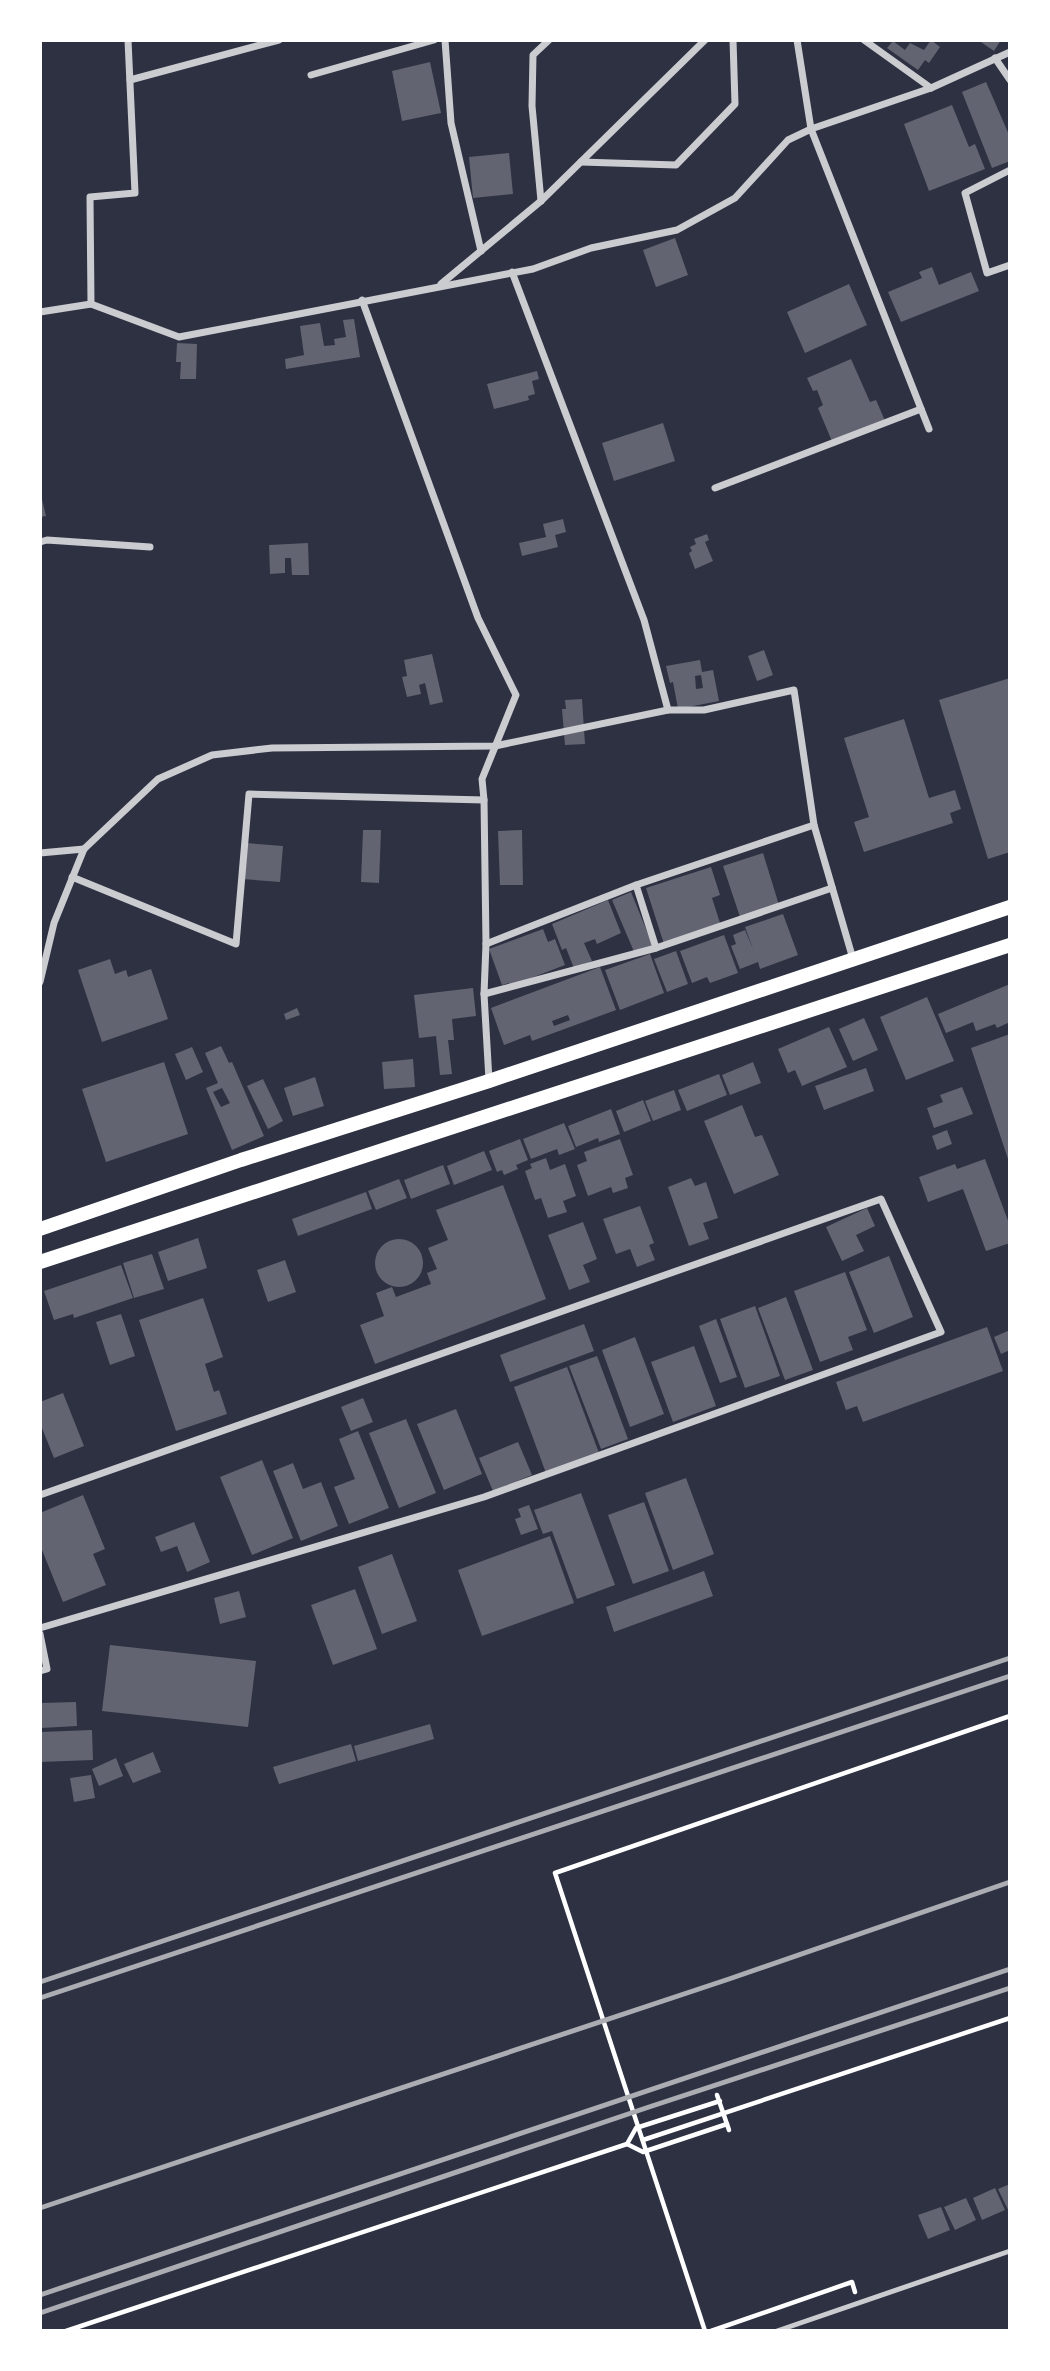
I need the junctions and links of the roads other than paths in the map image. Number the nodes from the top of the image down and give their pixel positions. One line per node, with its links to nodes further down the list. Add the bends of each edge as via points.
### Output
1 (128, 40): 13 (street)
2 (279, 40): 13 (street)
3 (433, 40): 12 (street)
4 (445, 40): 20 (street, via 451,123)
5 (550, 40): 19 (street, via 533,55)
6 (705, 40): 17 (street)
7 (733, 40): 17 (street, via 735,104 676,165)
8 (797, 40): 16 (street)
9 (863, 40): 15 (street)
10 (1010, 52): 11 (street)
11 (995, 58): 14 (street); 15 (street)
12 (311, 75)
13 (130, 80): 25 (street, via 135,193 90,197)
14 (1010, 80)
15 (931, 88): 16 (street)
16 (811, 129): 22 (street, via 788,140 735,198 677,230 590,248); 27 (street)
17 (581, 162): 19 (street)
18 (1010, 170): 21 (street, via 965,193 987,273)
19 (541, 201): 20 (street)
20 (481, 251): 23 (street)
21 (1010, 265)
22 (512, 272): 23 (street); 32 (street, via 644,620)
23 (438, 286): 24 (street)
24 (362, 300): 25 (street, via 179,337); 33 (street, via 478,618 516,695)
25 (91, 304): 26 (street)
26 (40, 312)
27 (921, 409): 28 (street); 29 (street)
28 (929, 429)
29 (715, 488)
30 (40, 542): 31 (street)
31 (150, 547)
32 (668, 710): 33 (street); 35 (street, via 704,710 794,690)
33 (495, 746): 34 (street, via 482,779); 36 (street, via 272,748 212,755 158,779)
34 (484, 800): 38 (street, via 249,794 236,944); 42 (street)
35 (814, 825): 39 (street); 40 (street)
36 (83, 849): 37 (street); 38 (street)
37 (40, 853)
38 (72, 877): 46 (street, via 54,923)
39 (636, 885): 42 (street); 44 (street)
40 (832, 888): 44 (street); 45 (street)
41 (1010, 907): 45 (main road)
42 (486, 944): 47 (street)
43 (1010, 945): 50 (main road)
44 (656, 948): 47 (street)
45 (853, 960): 48 (main road)
46 (40, 982)
47 (484, 994): 48 (street)
48 (489, 1081): 49 (main road)
49 (40, 1229)
50 (40, 1262)
51 (40, 1495): 52 (street, via 881,1199 942,1332 484,1497)
52 (40, 1628)
53 (40, 1634): 54 (street, via 47,1669)
54 (40, 1671)
55 (1010, 2252): 56 (lane)
56 (777, 2331)

